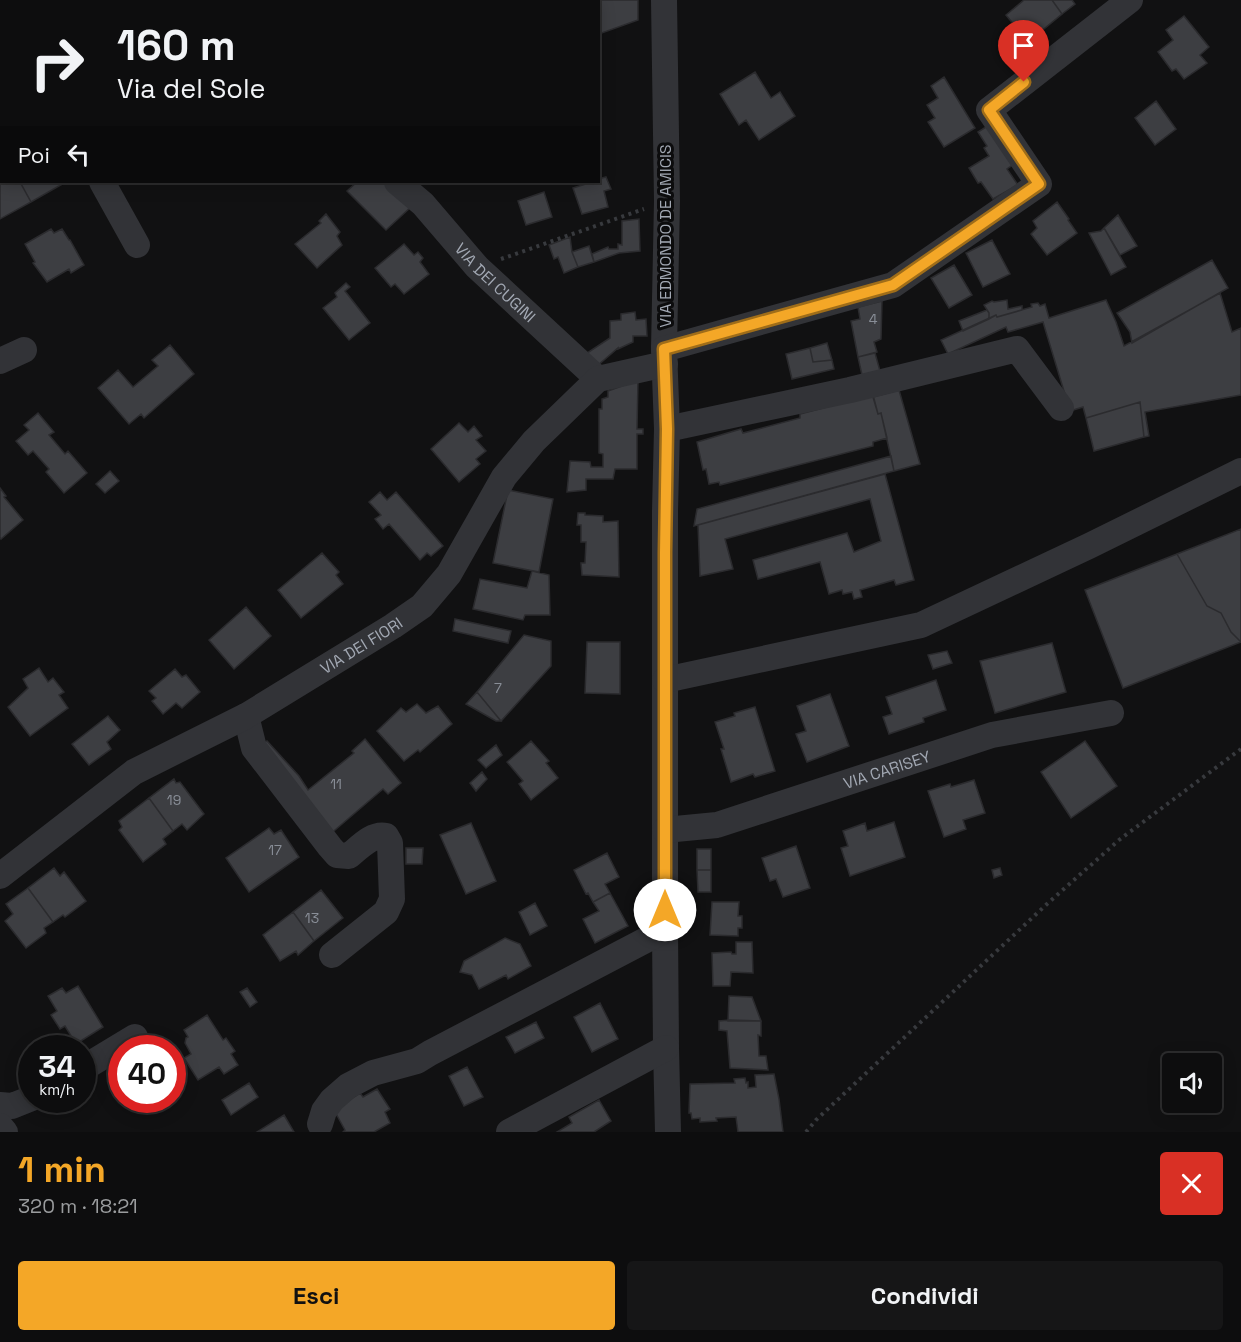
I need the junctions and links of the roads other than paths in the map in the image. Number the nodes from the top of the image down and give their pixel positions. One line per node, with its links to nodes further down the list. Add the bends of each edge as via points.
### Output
1 (664, 0): 7 (street, VIA EDMONDO DE AMICIS)
2 (1130, 0): 7 (street, via 989,110 1039,184 893,285)
3 (103, 183): 5 (street)
4 (398, 183): 9 (street, VIA DEI CUGINI, via 423,204 477,267)
5 (137, 245)
6 (24, 350): 8 (street)
7 (665, 357): 9 (street); 11 (street, VIA EDMONDO DE AMICIS)
8 (0, 361)
9 (598, 379): 15 (street, VIA DEI FIORI, via 534,441 504,477 449,574 422,606)
10 (1061, 408): 11 (street, via 1017,349)
11 (667, 429): 13 (street, VIA EDMONDO DE AMICIS)
12 (1241, 471): 13 (street, via 921,625)
13 (665, 680): 16 (street, VIA EDMONDO DE AMICIS)
14 (1112, 713): 16 (street, VIA CARISEY, via 992,735 717,825)
15 (246, 716): 17 (street, VIA DEI FIORI, via 134,772); 19 (street, via 254,748 337,855 349,856 380,835 390,843 392,899 386,912)
16 (665, 830): 18 (street, VIA EDMONDO DE AMICIS)
17 (0, 876)
18 (665, 930): 20 (street, VIA EDMONDO DE AMICIS); 23 (street, via 417,1061 373,1073 348,1086 324,1111)
19 (332, 955)
20 (666, 1048): 25 (street, VIA EDMONDO DE AMICIS); 27 (street)
21 (18, 1104): 22 (street)
22 (0, 1105)
23 (320, 1124)
24 (0, 1126): 26 (street)
25 (664, 1131)
26 (5, 1132)
27 (509, 1132)

